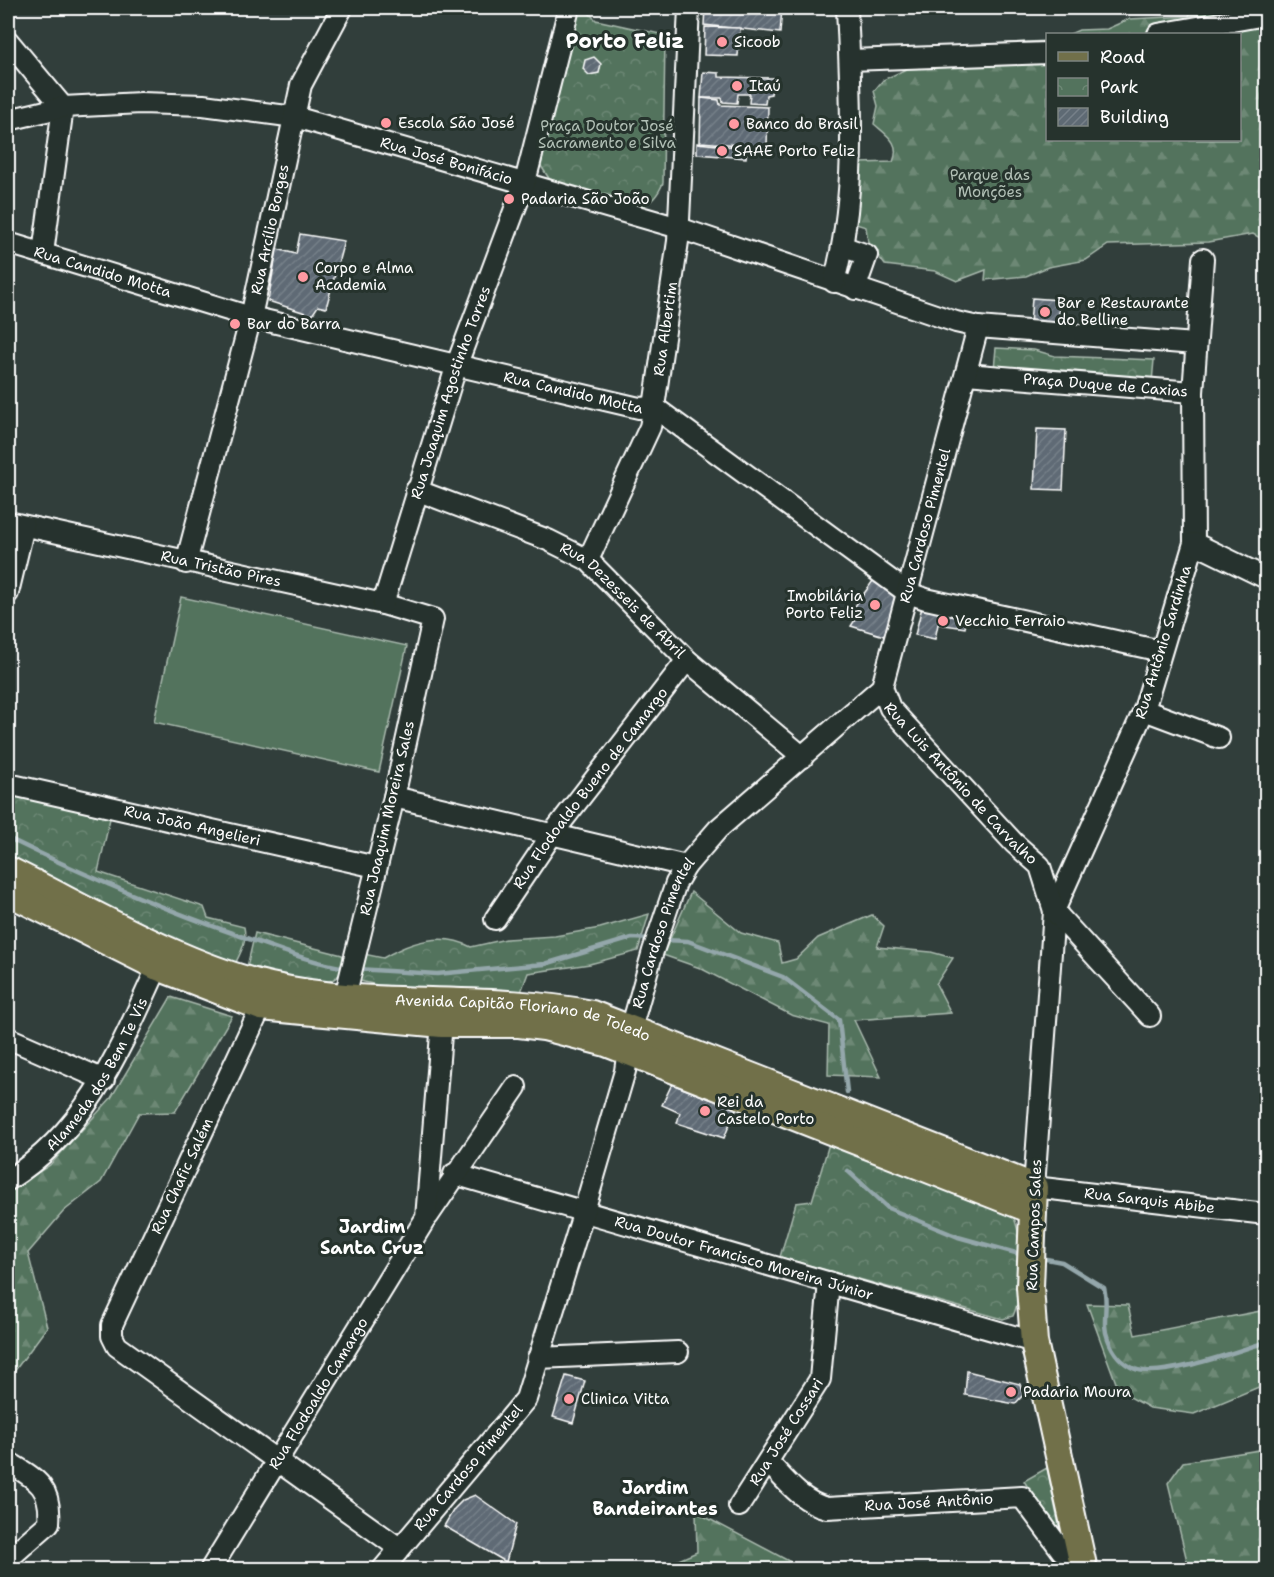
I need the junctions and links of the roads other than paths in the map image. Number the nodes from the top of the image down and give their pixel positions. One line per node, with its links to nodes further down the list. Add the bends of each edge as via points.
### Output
1 (342, 8): 11 (street, Rua Arcílio Borges, via 301,85)
2 (569, 8): 13 (street, Rua Joaquim Agostinho Torres)
3 (687, 8): 14 (street, Rua Albertim)
4 (847, 8): 9 (street)
5 (1266, 15): 6 (street)
6 (1164, 33)
7 (8, 41): 10 (street)
8 (1046, 53): 9 (street)
9 (850, 60): 16 (street, via 850,174)
10 (63, 107): 11 (street, Rua José Bonifácio, via 175,103); 12 (street, Rua José Bonifácio); 17 (street)
11 (295, 117): 13 (street, Rua José Bonifácio); 21 (street, Rua Arcílio Borges)
12 (8, 120)
13 (525, 182): 14 (street, Rua José Bonifácio); 24 (street, Rua Joaquim Agostinho Torres)
14 (679, 228): 19 (street, Rua José Bonifácio); 27 (street, Rua Albertim)
15 (8, 243): 17 (street, Rua Candido Motta)
16 (844, 247): 19 (street); 20 (street, via 867,255)
17 (43, 252): 21 (street, Rua Candido Motta)
18 (1203, 259): 23 (street, Praça Duque de Caxias)
19 (834, 282): 20 (street, Rua José Bonifácio)
20 (855, 289): 22 (street, Rua José Bonifácio)
21 (251, 317): 24 (street, Rua Candido Motta); 32 (street, Rua Arcílio Borges)
22 (978, 327): 23 (street); 25 (street, Rua Cardoso Pimentel)
23 (1195, 344): 26 (street, Praça Duque de Caxias)
24 (457, 364): 27 (street, Rua Candido Motta, via 639,408); 28 (street, Rua Joaquim Agostinho Torres)
25 (966, 374): 26 (street, Praça Duque de Caxias); 35 (street, Rua Cardoso Pimentel)
26 (1193, 392): 30 (street, Rua Antônio Sardinha)
27 (654, 407): 31 (street, Rua Albertim, via 650,427); 35 (street, Rua Candido Motta)
28 (416, 490): 31 (street, Rua Dezesseis de Abril, via 548,540); 36 (street, Rua Joaquim Agostinho Torres)
29 (16, 524): 32 (street, Rua Tristão Pires); 34 (street)
30 (1194, 543): 33 (street); 38 (street, Rua Antônio Sardinha)
31 (588, 560): 39 (street, Rua Dezesseis de Abril)
32 (186, 563): 36 (street, Rua Tristão Pires)
33 (1266, 578)
34 (8, 593)
35 (908, 593): 38 (street, Rua Candido Motta); 40 (street, Rua Cardoso Pimentel)
36 (383, 604): 37 (street, Rua Tristão Pires)
37 (433, 619): 45 (street, Rua Joaquim Moreira Sales)
38 (1161, 651): 41 (street, Rua Antônio Sardinha)
39 (687, 660): 43 (street, Rua Dezesseis de Abril); 46 (street, Rua Flodoaldo Bueno de Camargo)
40 (882, 687): 43 (street, Rua Cardoso Pimentel); 51 (street, Rua Luis Antônio de Carvalho, via 890,708 1014,843 1040,866)
41 (1144, 710): 42 (street); 51 (street, Rua Antônio Sardinha)
42 (1219, 738)
43 (803, 757): 47 (street, Rua Cardoso Pimentel, via 718,829)
44 (8, 784): 48 (street, Rua João Angelieri)
45 (394, 797): 46 (street); 48 (street, Rua Joaquim Moreira Sales)
46 (553, 833): 47 (street); 52 (street, Rua Flodoaldo Bueno de Camargo)
47 (686, 866): 59 (street, Rua Cardoso Pimentel, via 675,883 663,918)
48 (376, 867): 54 (street, Rua Joaquim Moreira Sales)
49 (8, 870): 53 (main road, Avenida Capitão Floriano de Toledo)
50 (8, 892): 53 (main road, Avenida Capitão Floriano de Toledo)
51 (1054, 911): 57 (street, Rua Luis Antônio de Carvalho); 65 (street, Rua Campos Sales)
52 (495, 919)
53 (162, 958): 54 (main road, Avenida Capitão Floriano de Toledo, via 271,987); 55 (main road, Avenida Capitão Floriano de Toledo); 60 (street, Alameda dos Bem Te Vis)
54 (344, 998): 55 (main road, Avenida Capitão Floriano de Toledo); 56 (main road, Avenida Capitão Floriano de Toledo)
55 (261, 1007): 73 (street, Rua Chafic Salém, via 112,1325 112,1336 117,1346)
56 (443, 1014): 59 (main road, Avenida Capitão Floriano de Toledo); 68 (street, Rua Flodoaldo Camargo)
57 (1150, 1017)
58 (8, 1038): 60 (street)
59 (630, 1040): 62 (main road, Avenida Capitão Floriano de Toledo); 66 (street, Rua Cardoso Pimentel)
60 (104, 1080): 64 (street, Alameda dos Bem Te Vis, via 61,1138)
61 (516, 1088): 63 (street, Rua Flodoaldo Camargo)
62 (764, 1093): 65 (main road, Avenida Capitão Floriano de Toledo, via 876,1149); 65 (main road, Avenida Capitão Floriano de Toledo, via 832,1107)
63 (454, 1174): 66 (street, Rua Doutor Francisco Moreira Júnior); 68 (street, Rua Flodoaldo Camargo)
64 (8, 1180)
65 (1033, 1199): 67 (street, Rua Sarquis Abibe); 70 (main road, Rua Campos Sales, via 1030,1287)
66 (584, 1211): 69 (street, Rua Doutor Francisco Moreira Júnior); 72 (street, Rua Cardoso Pimentel)
67 (1266, 1214)
68 (426, 1218): 73 (street, Rua Flodoaldo Camargo)
69 (829, 1282): 70 (street, Rua Doutor Francisco Moreira Júnior); 75 (street, Rua José Cossari, via 820,1379)
70 (1034, 1342): 79 (main road, Rua Campos Sales)
71 (678, 1352): 72 (street)
72 (538, 1358): 77 (street, Rua Cardoso Pimentel, via 526,1399)
73 (277, 1460): 77 (street); 80 (street, Rua Flodoaldo Camargo)
74 (8, 1462): 78 (street, via 39,1481 50,1510 49,1523)
75 (768, 1462): 76 (street, Rua José Cossari); 79 (street, Rua José Antônio, via 801,1496 827,1508 1022,1497 1062,1551)
76 (739, 1506)
77 (399, 1548): 81 (street, Rua Cardoso Pimentel)
78 (8, 1559)
79 (1082, 1562)
80 (210, 1569)
81 (382, 1569)

